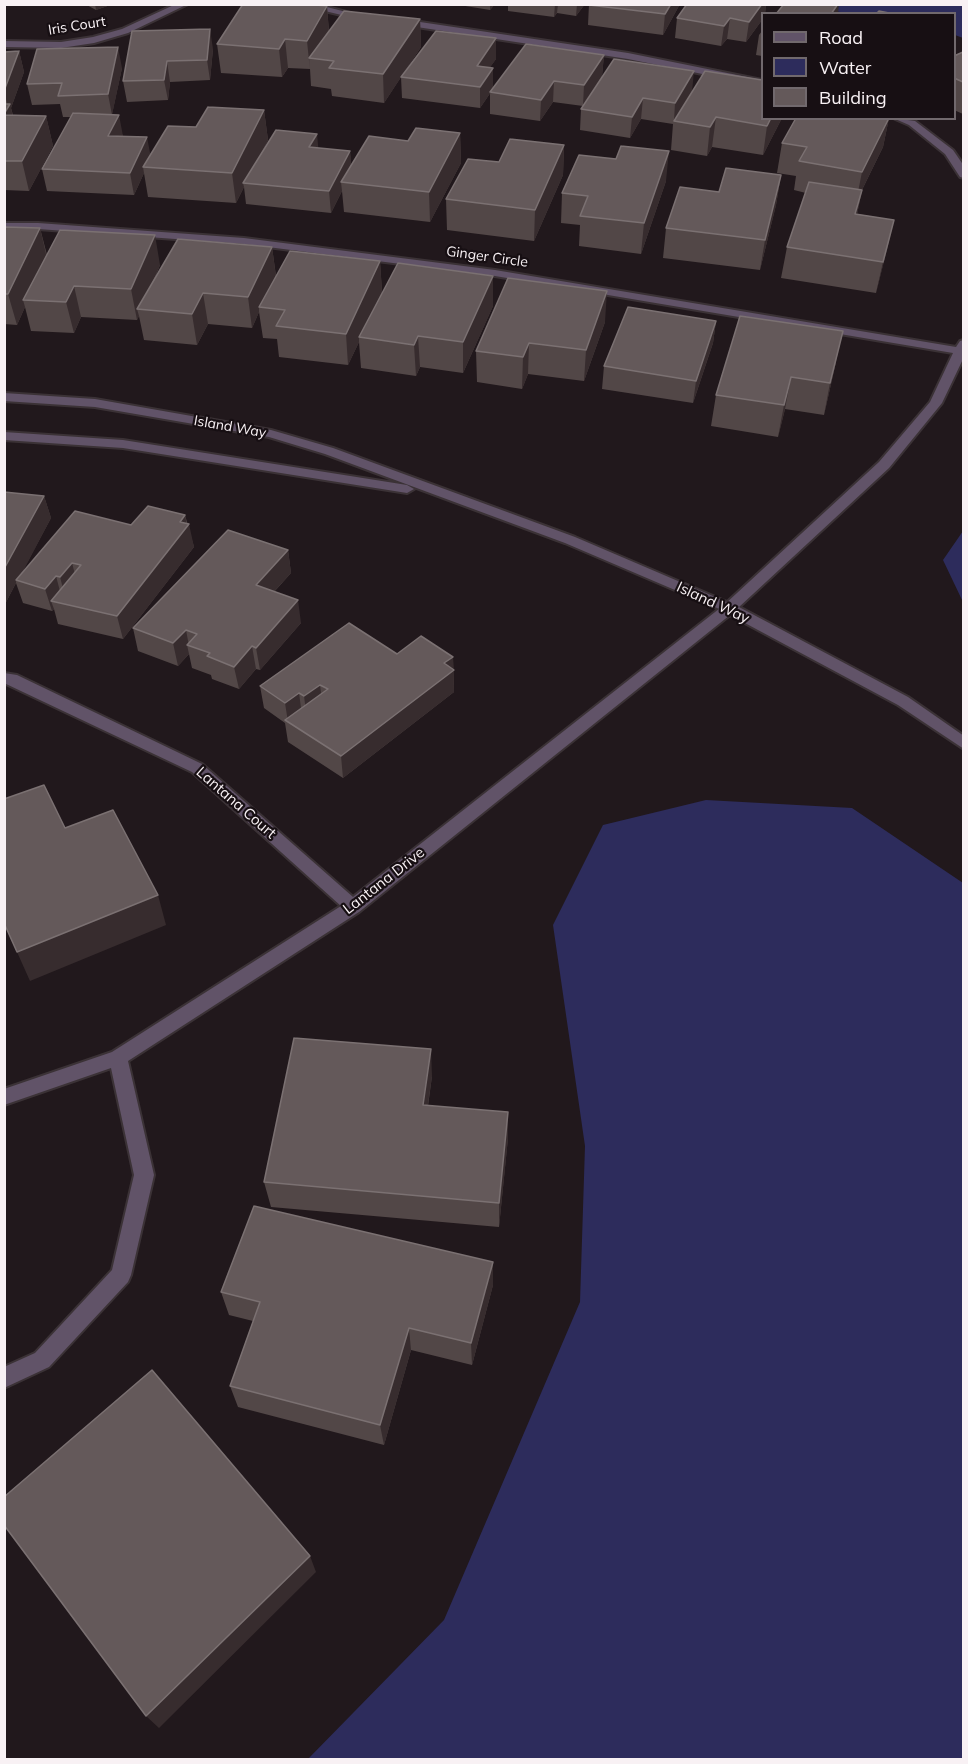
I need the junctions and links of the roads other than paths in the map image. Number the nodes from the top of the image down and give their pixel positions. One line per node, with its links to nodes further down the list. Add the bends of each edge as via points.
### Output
1 (184, 4): 5 (street, Iris Court, via 125,31 94,40 61,45)
2 (300, 4): 3 (street)
3 (373, 18)
4 (384, 20): 6 (street, via 628,56)
5 (4, 44)
6 (761, 83)
7 (904, 120): 8 (street, via 949,152)
8 (963, 175)
9 (4, 226): 10 (street, Ginger Circle, via 244,241 461,268)
10 (962, 347): 14 (street, Ginger Circle, via 936,403 884,465)
11 (4, 397): 13 (street, Island Way, via 95,404 271,434)
12 (4, 436): 13 (street, Island Way, via 123,444)
13 (446, 495): 14 (street, Island Way, via 570,540)
14 (729, 608): 16 (street, Island Way, via 903,701); 17 (street, Lantana Drive)
15 (4, 678): 17 (street, Lantana Court, via 197,768)
16 (963, 744)
17 (353, 906): 18 (street, Lantana Drive)
18 (118, 1058): 19 (street, Lantana Drive); 20 (street, via 144,1174 121,1275 42,1360)
19 (4, 1097)
20 (4, 1378)

